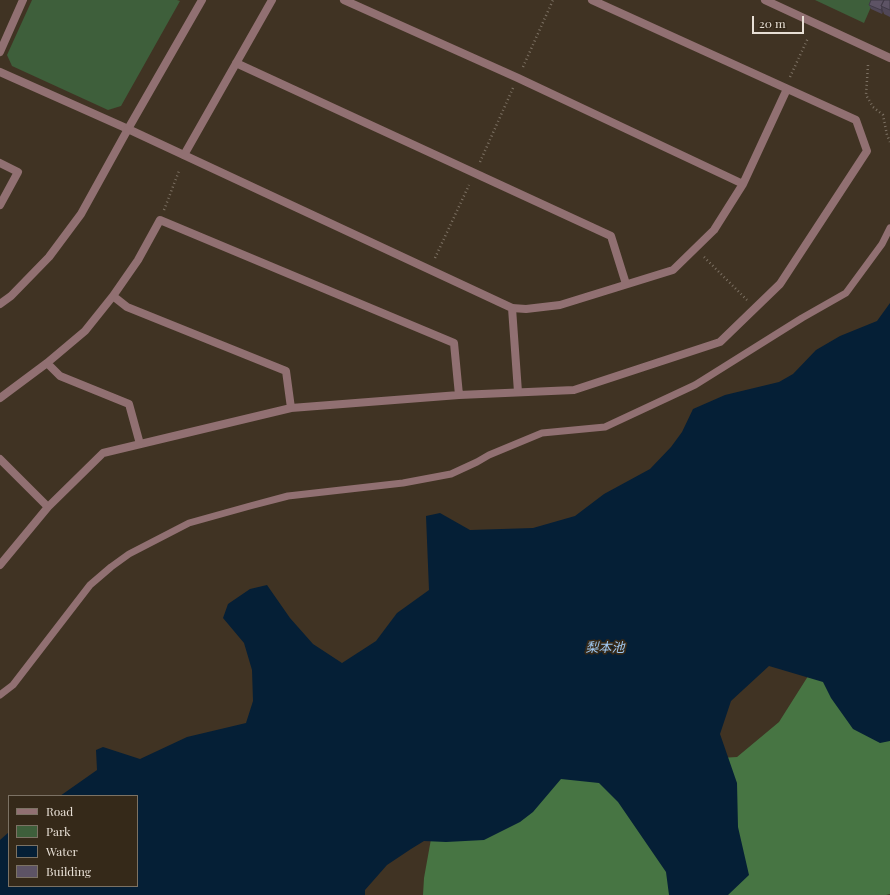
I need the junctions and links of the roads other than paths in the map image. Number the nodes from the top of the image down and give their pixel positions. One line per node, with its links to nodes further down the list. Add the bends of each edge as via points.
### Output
1 (23, 0): 7 (street)
2 (202, 0): 12 (street)
3 (272, 0): 9 (street)
4 (344, 0): 15 (street, via 518,78)
5 (592, 0): 11 (street)
6 (764, 0): 8 (street)
7 (0, 52)
8 (890, 58)
9 (236, 63): 13 (street); 18 (street, via 611,236)
10 (0, 72): 12 (street)
11 (787, 89): 15 (street); 23 (street, via 856,120 867,151 780,284 720,342 574,390)
12 (128, 129): 13 (street); 20 (street, via 82,214 49,257)
13 (184, 155): 21 (street)
14 (0, 163): 16 (street, via 18,172)
15 (743, 184): 18 (street, via 714,230 673,270)
16 (0, 205)
17 (890, 228): 31 (lane, via 882,244 846,293 695,385 605,427 542,433 451,474 404,483 288,496 189,524 128,554 90,585 13,685)
18 (626, 284): 21 (street, via 560,305)
19 (113, 296): 22 (street, via 85,331); 24 (street, via 138,260 160,220 454,343); 26 (street, via 127,307 286,371)
20 (0, 304)
21 (512, 308): 23 (street)
22 (47, 363): 25 (street); 27 (street, via 60,376 129,404)
23 (518, 392): 24 (street)
24 (459, 395): 26 (street)
25 (0, 398)
26 (291, 408): 27 (street)
27 (140, 444): 29 (street, via 103,453)
28 (0, 459): 29 (street)
29 (48, 507): 30 (street)
30 (0, 565)
31 (0, 695)

